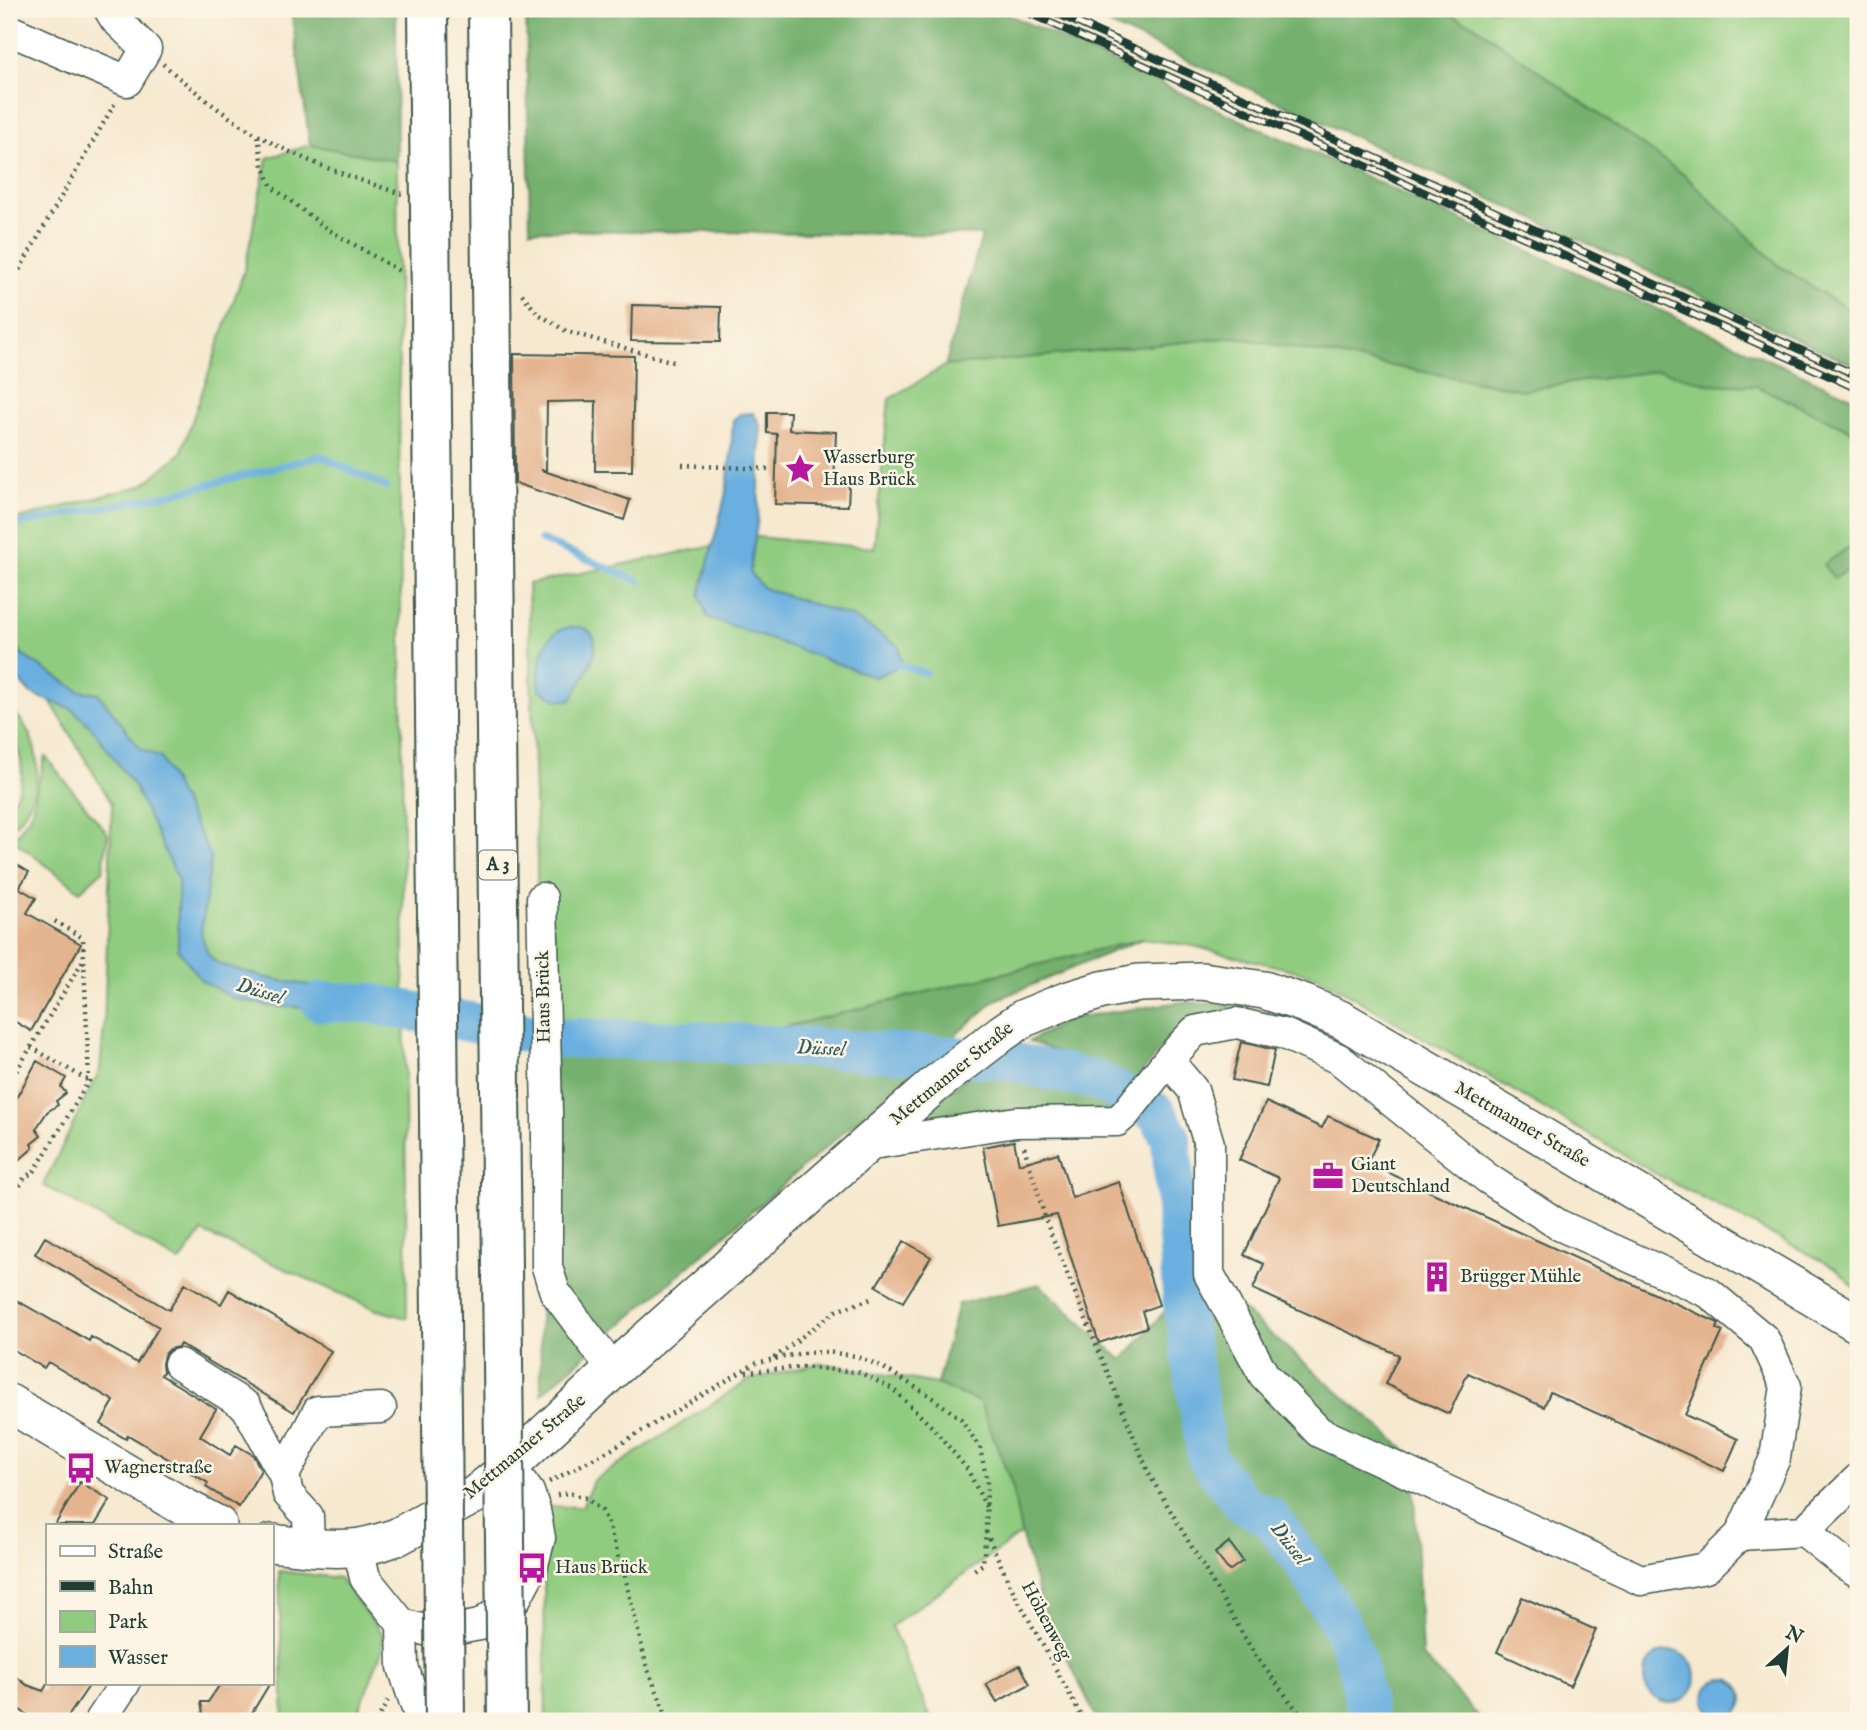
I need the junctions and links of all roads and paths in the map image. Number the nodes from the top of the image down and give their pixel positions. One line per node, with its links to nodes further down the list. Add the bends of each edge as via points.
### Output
1 (108, 9): 5 (street)
2 (428, 9): 50 (highway, bridge)
3 (488, 9): 51 (highway, A 3, bridge)
4 (9, 30): 6 (street)
5 (146, 49): 6 (street); 7 (path, via 190,88)
6 (127, 81): 10 (path)
7 (257, 135): 8 (path); 9 (path, via 272,187 329,230)
8 (403, 195)
9 (402, 273)
10 (9, 288)
11 (522, 293): 12 (path, via 537,313 566,331)
12 (677, 362)
13 (682, 465): 14 (path)
14 (769, 469)
15 (542, 898): 29 (street, Haus Brück, via 547,1267 555,1292)
16 (51, 919): 17 (path, via 83,938)
17 (84, 958): 18 (path); 20 (path)
18 (31, 1047): 20 (path); 21 (path)
19 (1168, 1060): 22 (street, via 1117,1121); 40 (street, via 1193,1090 1209,1144 1209,1274 1264,1375 1319,1432 1641,1580 1706,1568); 40 (street, via 1195,1031 1237,1023 1284,1034 1339,1059 1487,1178 1538,1212 1709,1293 1765,1339 1786,1386 1775,1458)
20 (89, 1081): 24 (path, via 34,1172 25,1177)
21 (9, 1083)
22 (1016, 1122): 23 (street); 54 (path, via 1047,1224 1149,1474 1255,1655)
23 (866, 1145): 26 (main road, Mettmanner Straße, via 1002,1033 1024,1018 1066,1001 1139,983 1202,981 1264,990 1354,1027); 29 (main road, Mettmanner Straße)
24 (9, 1204)
25 (873, 1298): 27 (path, via 836,1311)
26 (1858, 1324)
27 (771, 1360): 30 (path); 36 (path, via 802,1353 856,1356 927,1394 961,1419 980,1448)
28 (179, 1364): 33 (street, via 246,1406)
29 (613, 1370): 35 (main road, Mettmanner Straße)
30 (742, 1372): 35 (path, via 612,1449); 36 (path, via 802,1367 859,1372 893,1390 968,1470)
31 (9, 1403): 37 (main road)
32 (381, 1408): 33 (street, via 318,1411)
33 (285, 1475): 42 (street, via 288,1494 308,1516)
34 (1858, 1479): 39 (street)
35 (526, 1491): 43 (main road, Mettmanner Straße, via 476,1494 397,1537); 46 (street, via 540,1538 533,1568 516,1598 480,1625 436,1633); 52 (path, via 569,1493 586,1498 602,1511 625,1577 647,1668)
36 (987, 1507): 38 (path)
37 (216, 1524)
38 (986, 1531): 44 (path, via 983,1564); 53 (path, Höhenweg)
39 (1804, 1531): 40 (street); 45 (street)
40 (1740, 1535)
41 (273, 1543): 42 (main road, Mettmanner Straße)
42 (309, 1547): 43 (main road, Mettmanner Straße)
43 (358, 1547): 46 (street, via 365,1578)
44 (974, 1570)
45 (1858, 1572)
46 (402, 1624): 49 (street, via 403,1667)
47 (124, 1684): 48 (street)
48 (100, 1721)
49 (425, 1721)
50 (445, 1721)
51 (507, 1721)
52 (669, 1721)
53 (1084, 1721)
54 (1305, 1721)

